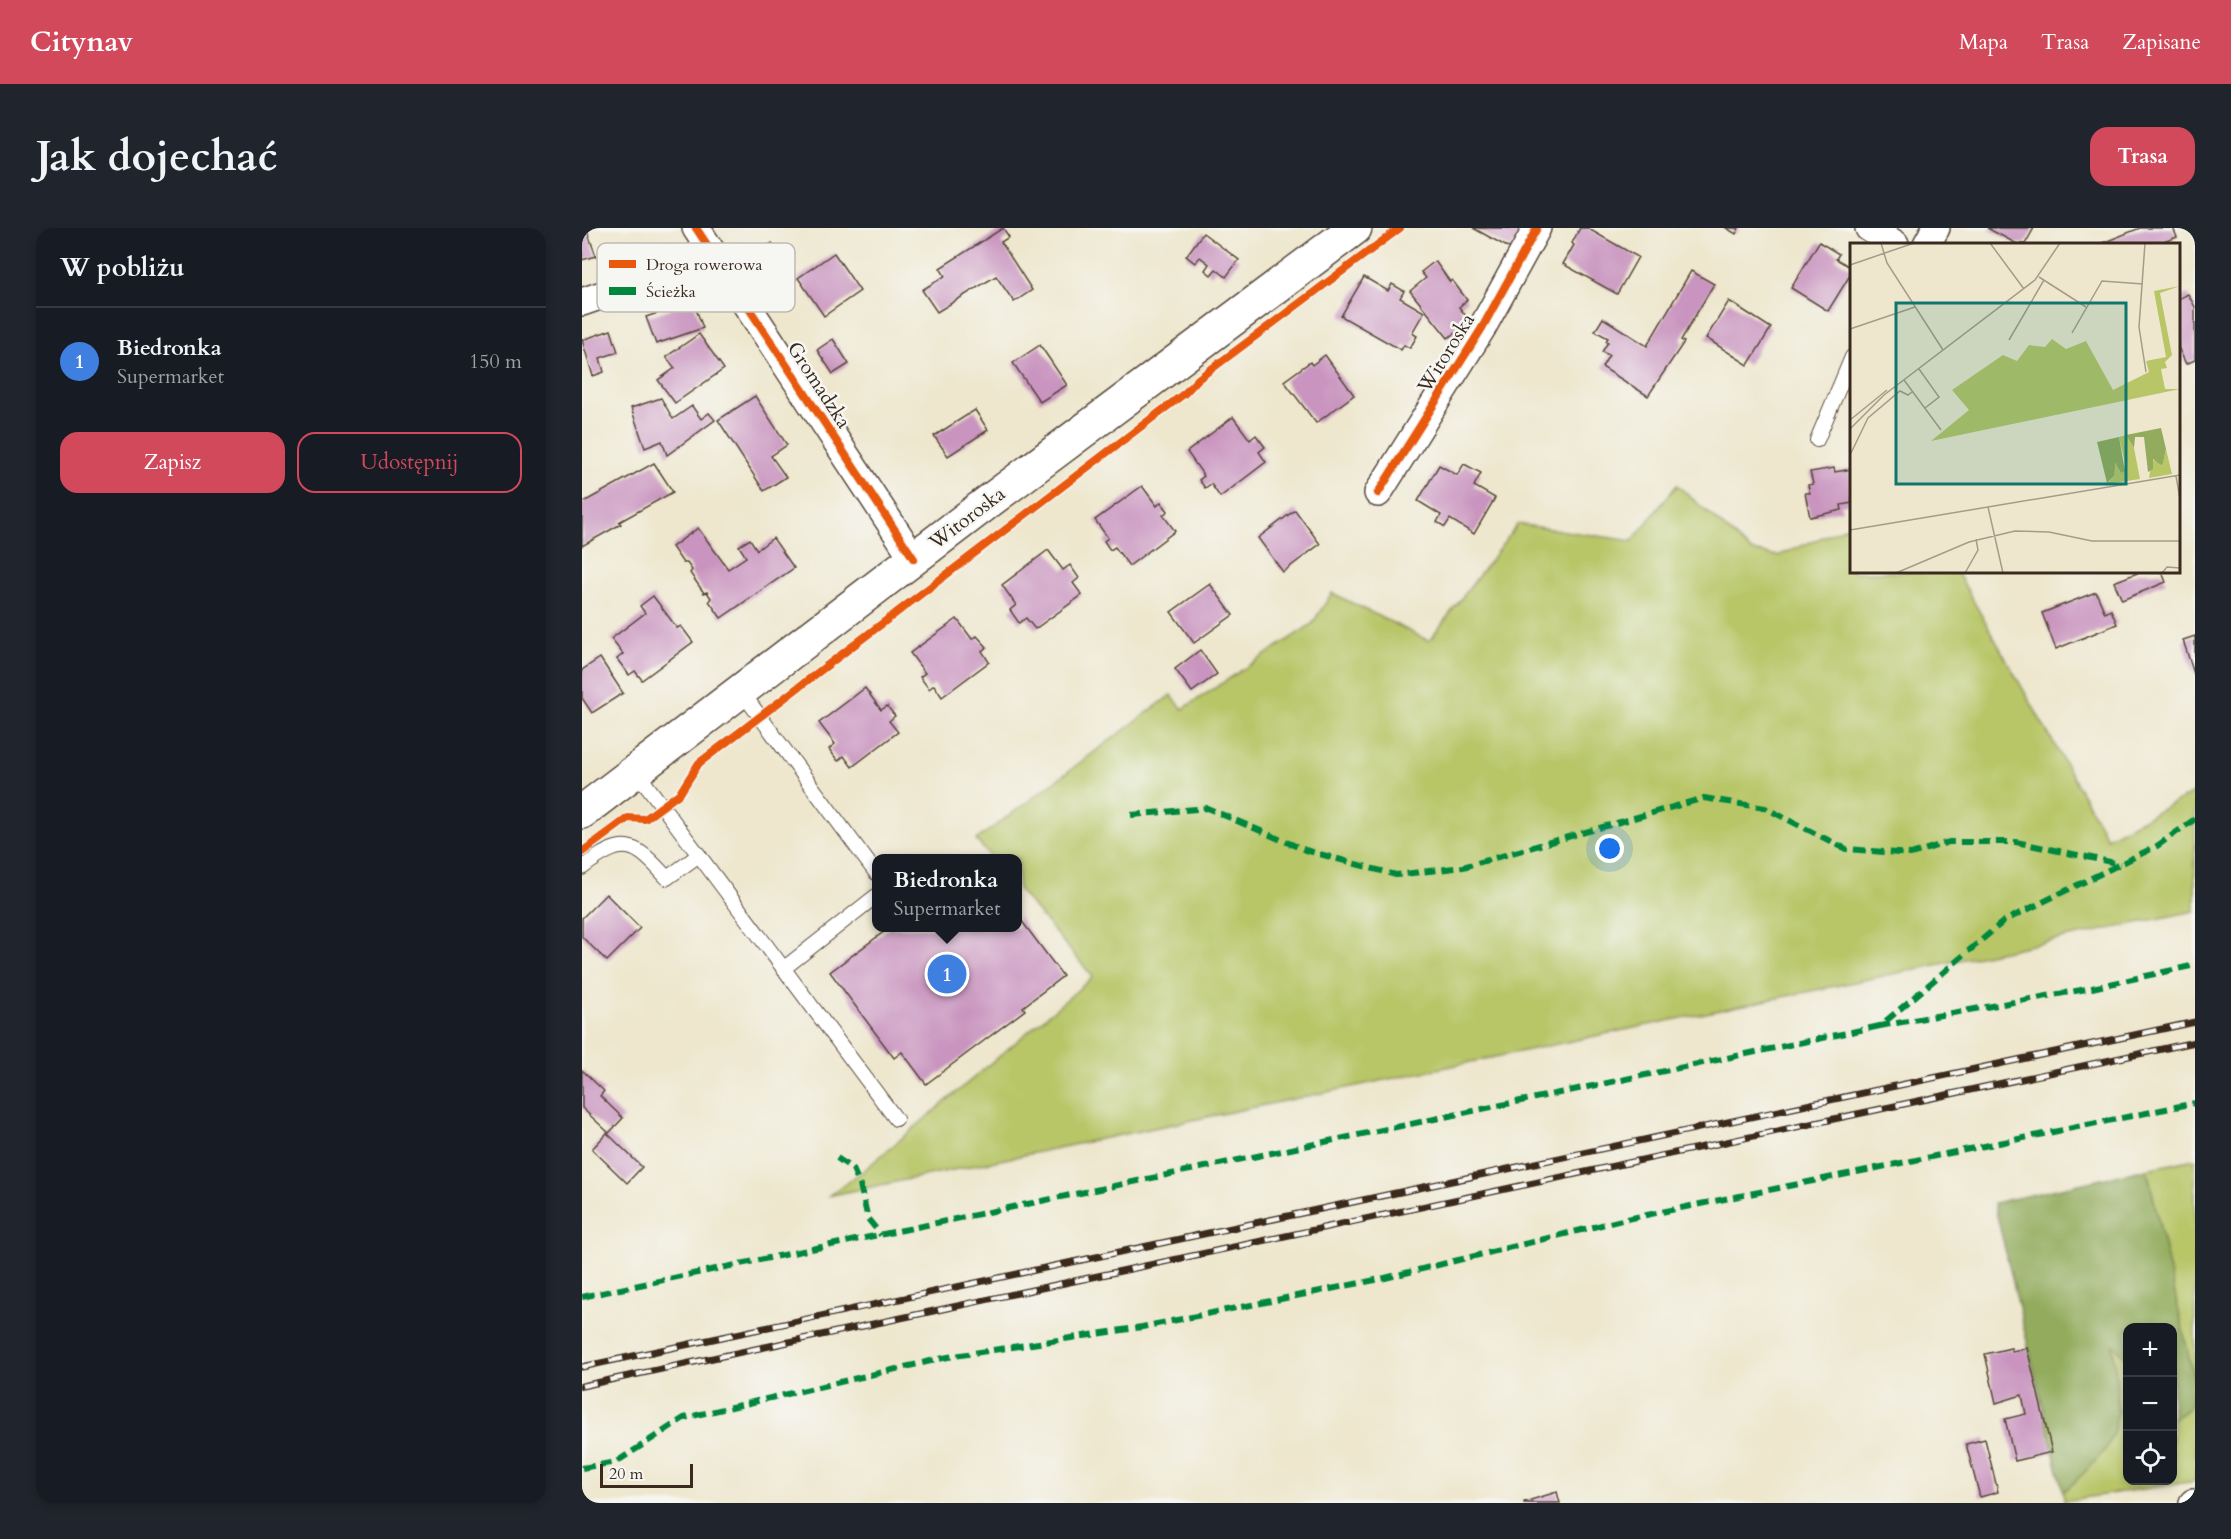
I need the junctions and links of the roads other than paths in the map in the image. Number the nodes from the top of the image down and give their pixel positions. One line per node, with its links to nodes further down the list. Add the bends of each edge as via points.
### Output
1 (696, 228): 6 (street, Gromadzka)
2 (1355, 228): 15 (main road, Witoroska)
3 (1537, 228): 14 (street, Witoroska, via 1482,328)
4 (1869, 228): 7 (street)
5 (1936, 228): 8 (street)
6 (706, 243)
7 (1893, 243)
8 (1928, 243)
9 (597, 297): 10 (street)
10 (582, 302)
11 (752, 312): 15 (street, Gromadzka)
12 (1850, 359): 13 (lane)
13 (1817, 440)
14 (1378, 493)
15 (914, 559): 16 (main road, Witoroska)
16 (741, 691): 17 (main road, Witoroska); 21 (lane)
17 (636, 771): 18 (main road, Witoroska); 19 (lane)
18 (582, 812)
19 (699, 855): 20 (lane, via 667,879 640,850 624,846 609,850); 23 (lane)
20 (582, 868)
21 (872, 868)
22 (872, 899): 23 (lane)
23 (783, 969): 24 (lane)
24 (896, 1119)

